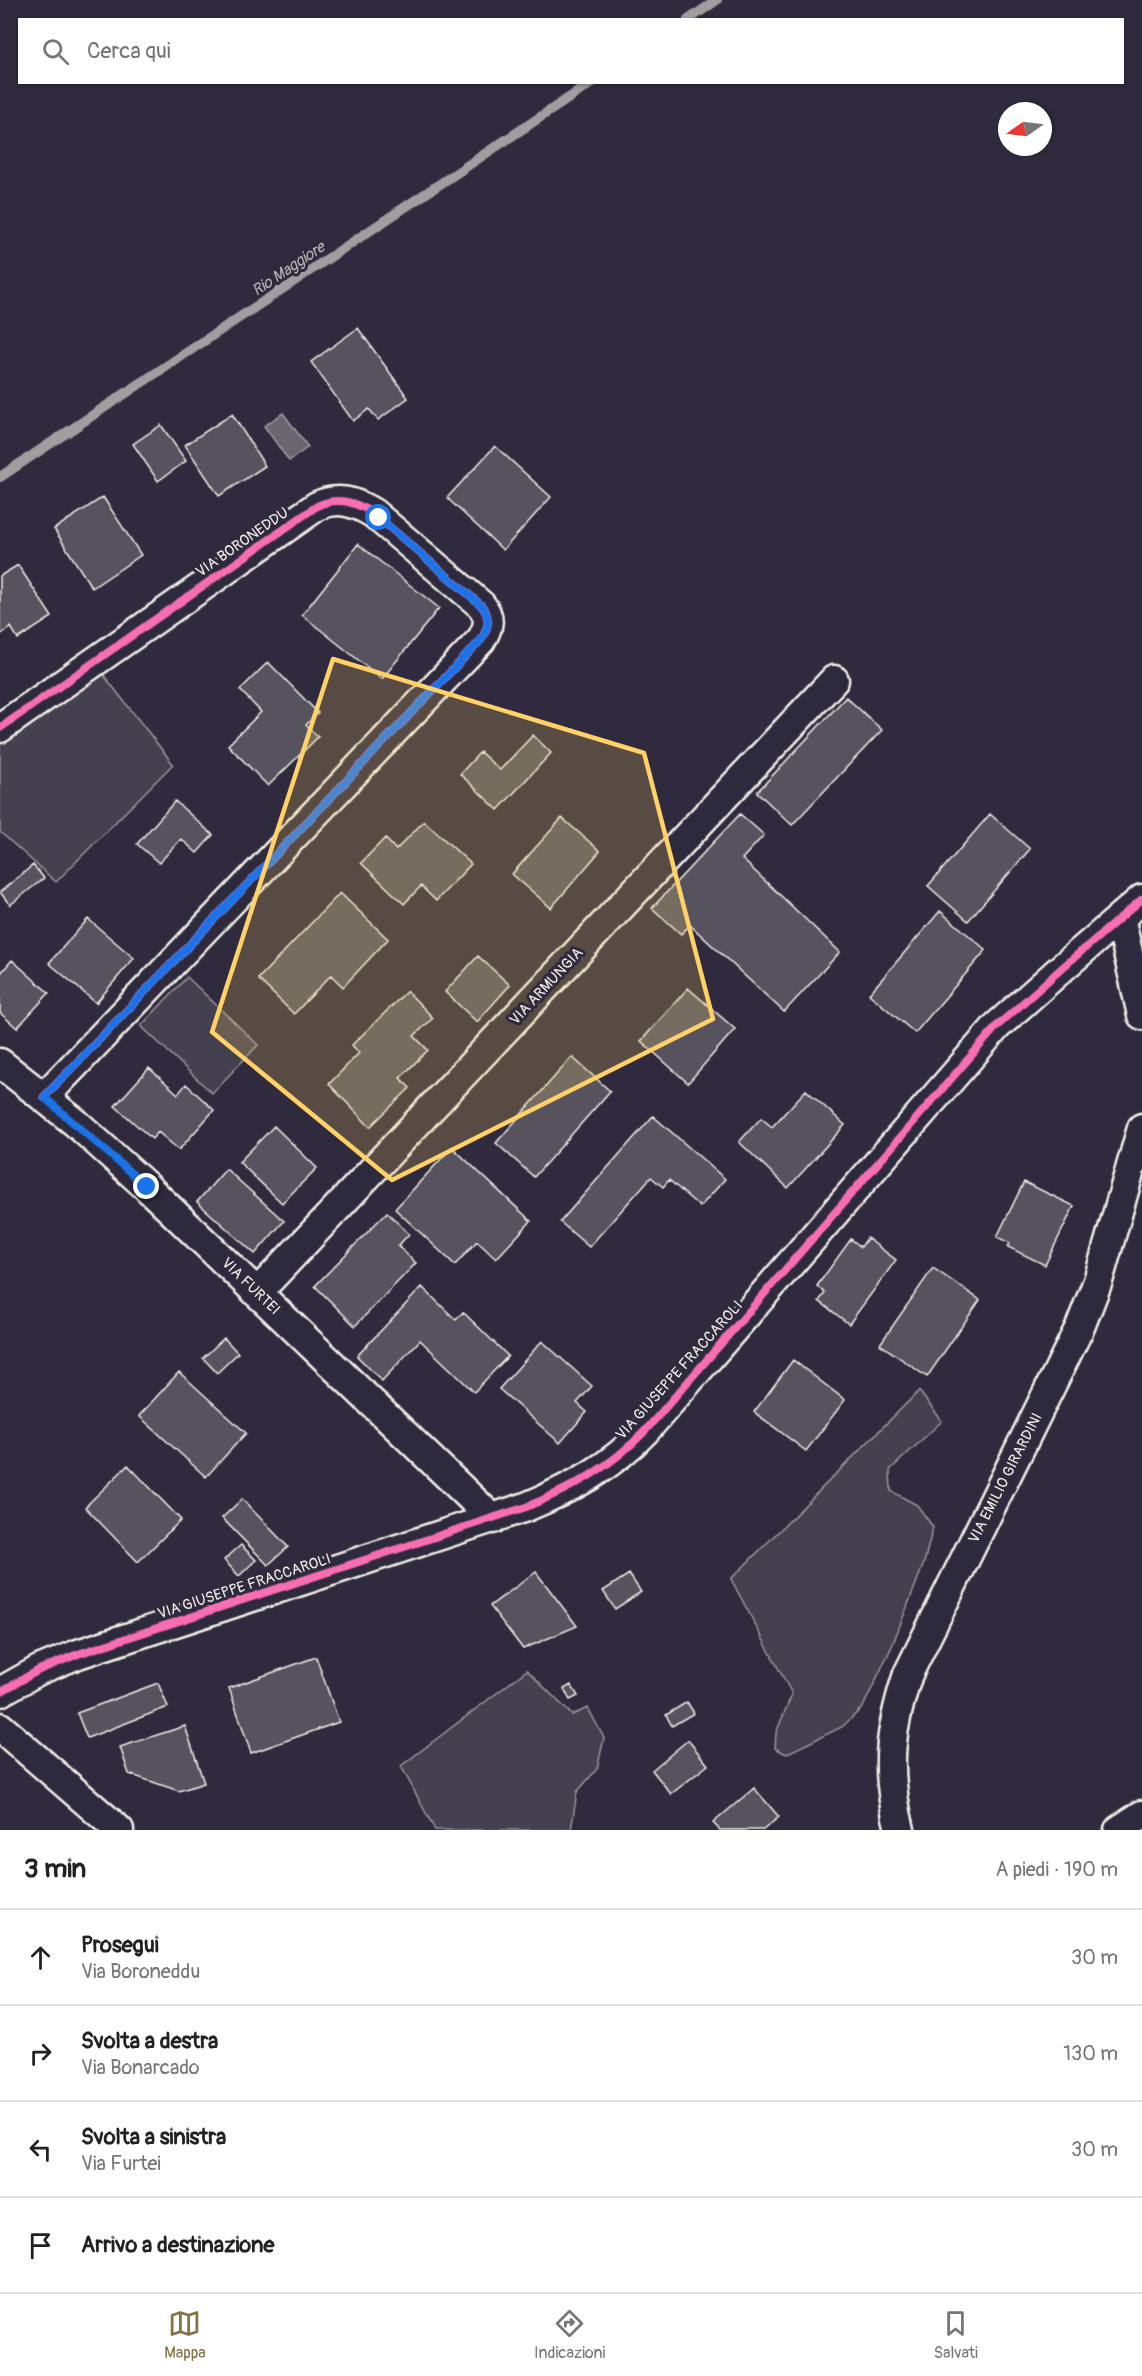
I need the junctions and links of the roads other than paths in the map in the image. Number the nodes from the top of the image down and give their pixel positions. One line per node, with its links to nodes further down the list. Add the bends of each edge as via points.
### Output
1 (834, 680): 9 (street, VIA ARMUNGIA)
2 (0, 728): 7 (street, VIA BORONEDDU, via 317,506 330,501 355,504 379,518 481,605 487,615 489,625 481,640)
3 (1142, 899): 4 (street, VIA GIUSEPPE FRACCAROLI)
4 (1120, 917): 5 (street); 10 (street, VIA GIUSEPPE FRACCAROLI, via 997,1026 631,1446 575,1486)
5 (1142, 1016)
6 (0, 1063): 7 (street, VIA FURTEI)
7 (44, 1097): 9 (street, VIA FURTEI, via 147,1187)
8 (1142, 1128): 15 (street, VIA EMILIO GIRARDINI, via 1098,1281 1080,1327 908,1674 894,1722 890,1758)
9 (257, 1293): 10 (street, VIA FURTEI)
10 (493, 1519): 11 (street, VIA GIUSEPPE FRACCAROLI, via 78,1654)
11 (0, 1692)
12 (0, 1727): 14 (street)
13 (1142, 1815): 16 (street)
14 (119, 1830)
15 (900, 1830)
16 (1119, 1830)

